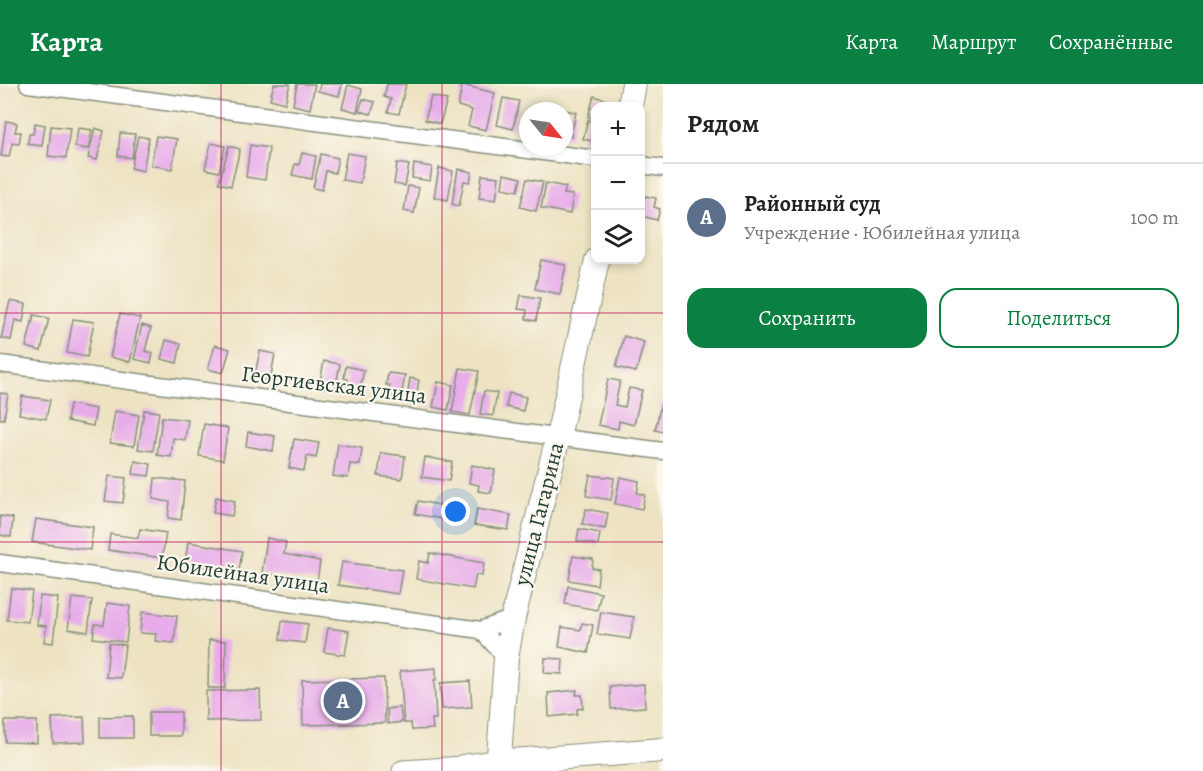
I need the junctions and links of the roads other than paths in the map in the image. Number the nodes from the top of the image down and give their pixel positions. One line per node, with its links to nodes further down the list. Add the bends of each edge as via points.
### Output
1 (28, 84): 4 (street)
2 (634, 84): 3 (main road)
3 (631, 102)
4 (591, 158)
5 (645, 166): 6 (street)
6 (663, 168)
7 (596, 264): 9 (main road, улица Гагарина)
8 (0, 364): 9 (street, Георгиевская улица)
9 (558, 437): 10 (street, Георгиевская улица); 12 (main road, улица Гагарина)
10 (663, 450)
11 (0, 563): 13 (street, Юбилейная улица)
12 (513, 618): 13 (street, Юбилейная улица); 14 (main road, улица Гагарина)
13 (481, 630): 14 (street)
14 (506, 658): 16 (main road, улица Гагарина)
15 (663, 750): 16 (main road)
16 (498, 766): 17 (main road)
17 (468, 769): 18 (street)
18 (403, 771)

